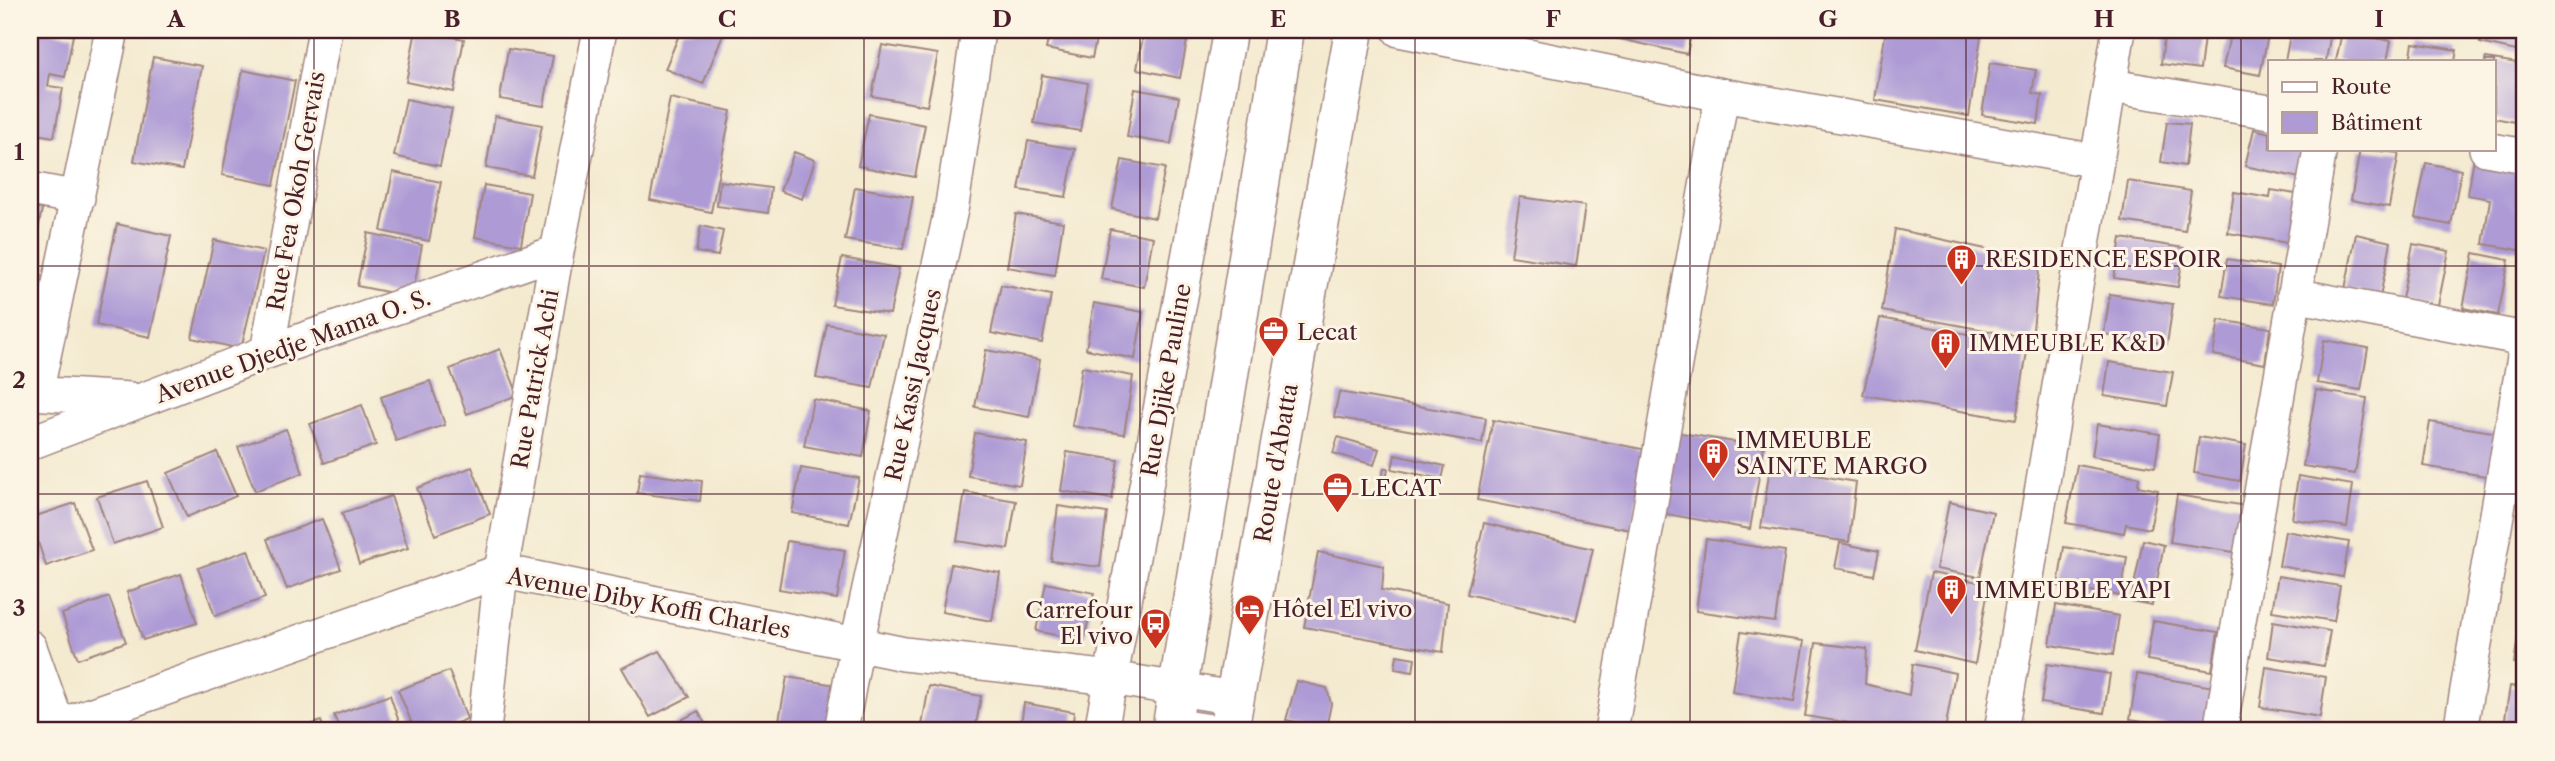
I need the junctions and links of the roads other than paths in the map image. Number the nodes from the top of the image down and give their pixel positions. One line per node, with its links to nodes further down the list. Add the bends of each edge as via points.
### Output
1 (112, 30): 18 (street)
2 (325, 30): 23 (street, Rue Fea Okoh Gervais)
3 (600, 30): 19 (street, Rue Patrick Achi)
4 (1230, 30): 30 (street, Rue Djike Pauline)
5 (1285, 30): 31 (street)
6 (1354, 30): 32 (street, Route d'Abatta)
7 (1399, 30): 11 (street)
8 (2119, 30): 10 (street)
9 (977, 38): 28 (street, Rue Kassi Jacques, via 952,205)
10 (2110, 86): 12 (street); 16 (street)
11 (1722, 95): 16 (street); 38 (street)
12 (2268, 112)
13 (2319, 150): 20 (street)
14 (2492, 150): 15 (street)
15 (2525, 156)
16 (2097, 162): 39 (street)
17 (30, 189): 18 (street)
18 (78, 198): 24 (street)
19 (557, 252): 23 (street, Avenue Djedje Mama O. S.); 27 (street, Rue Patrick Achi)
20 (2294, 295): 21 (street); 40 (street)
21 (2525, 339)
22 (2525, 351): 41 (street)
23 (267, 352): 25 (street, Avenue Djedje Mama O. S.)
24 (33, 394): 25 (street)
25 (147, 400): 26 (street, Avenue Djedje Mama O. S.)
26 (30, 443)
27 (501, 571): 28 (street, Avenue Diby Koffi Charles); 33 (street, Avenue Diby Koffi Charles); 34 (street, Rue Patrick Achi)
28 (857, 644): 30 (street, Avenue Diby Koffi Charles, via 904,654); 35 (street, Rue Kassi Jacques)
29 (30, 647): 33 (street)
30 (1111, 678): 31 (street, Avenue Diby Koffi Charles); 36 (street, Rue Djike Pauline)
31 (1174, 715): 32 (street, Avenue Diby Koffi Charles); 37 (street)
32 (1231, 715)
33 (54, 730)
34 (487, 730)
35 (841, 731)
36 (1101, 731)
37 (1211, 731)
38 (1611, 731)
39 (2001, 731)
40 (2220, 731)
41 (2460, 731)

